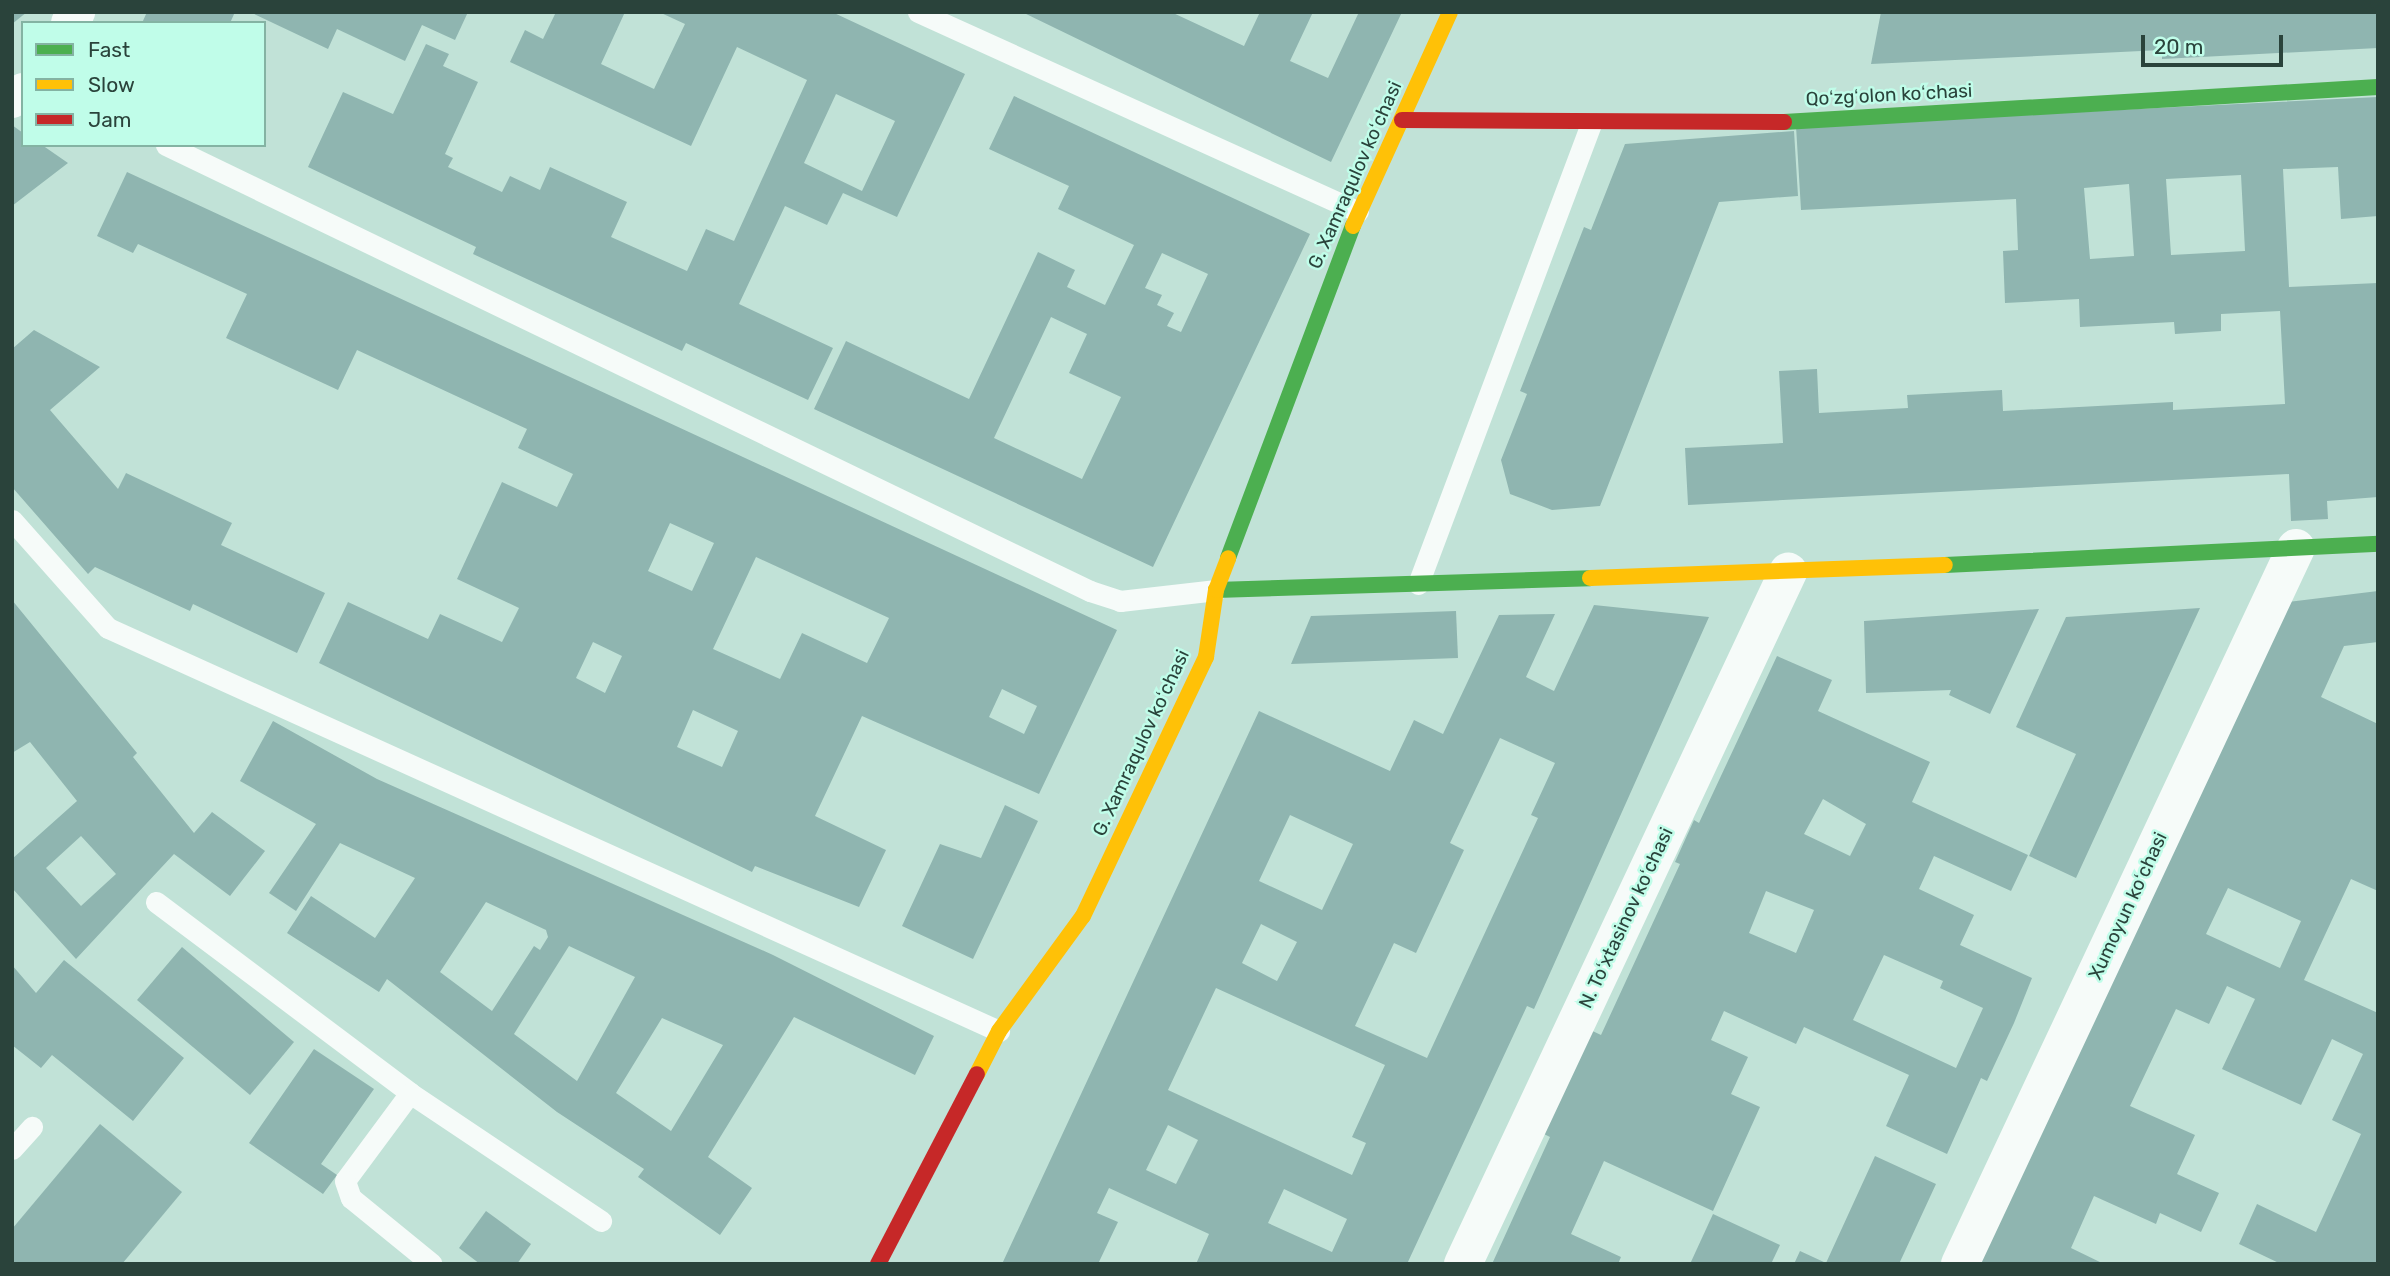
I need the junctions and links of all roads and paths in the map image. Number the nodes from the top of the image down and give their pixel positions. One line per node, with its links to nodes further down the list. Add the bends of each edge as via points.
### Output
1 (918, 12): 7 (lane)
2 (1450, 12): 4 (street, G. Xamraqulov koʻchasi)
3 (2378, 86): 5 (street, Qoʻzgʻolon koʻchasi, via 1739,125)
4 (1402, 120): 5 (street, Qoʻzgʻolon koʻchasi); 7 (street, G. Xamraqulov koʻchasi)
5 (1591, 123): 12 (lane)
6 (170, 147): 13 (lane, via 1090,591 1121,601)
7 (1358, 212): 13 (street, G. Xamraqulov koʻchasi)
8 (12, 520): 15 (lane, via 108,628)
9 (2378, 544): 10 (street)
10 (2296, 548): 11 (street); 23 (street, Xumoyun koʻchasi)
11 (1788, 572): 12 (street); 22 (street, N. Toʻxtasinov koʻchasi)
12 (1418, 584): 13 (street)
13 (1216, 590): 15 (street, G. Xamraqulov koʻchasi, via 1206,657 1083,916)
14 (156, 902): 16 (lane)
15 (999, 1031): 21 (street, G. Xamraqulov koʻchasi)
16 (410, 1093): 19 (lane); 20 (lane, via 345,1181 351,1198)
17 (32, 1127): 18 (lane)
18 (12, 1149)
19 (601, 1221)
20 (432, 1264)
21 (878, 1264)
22 (1463, 1264)
23 (1960, 1264)

